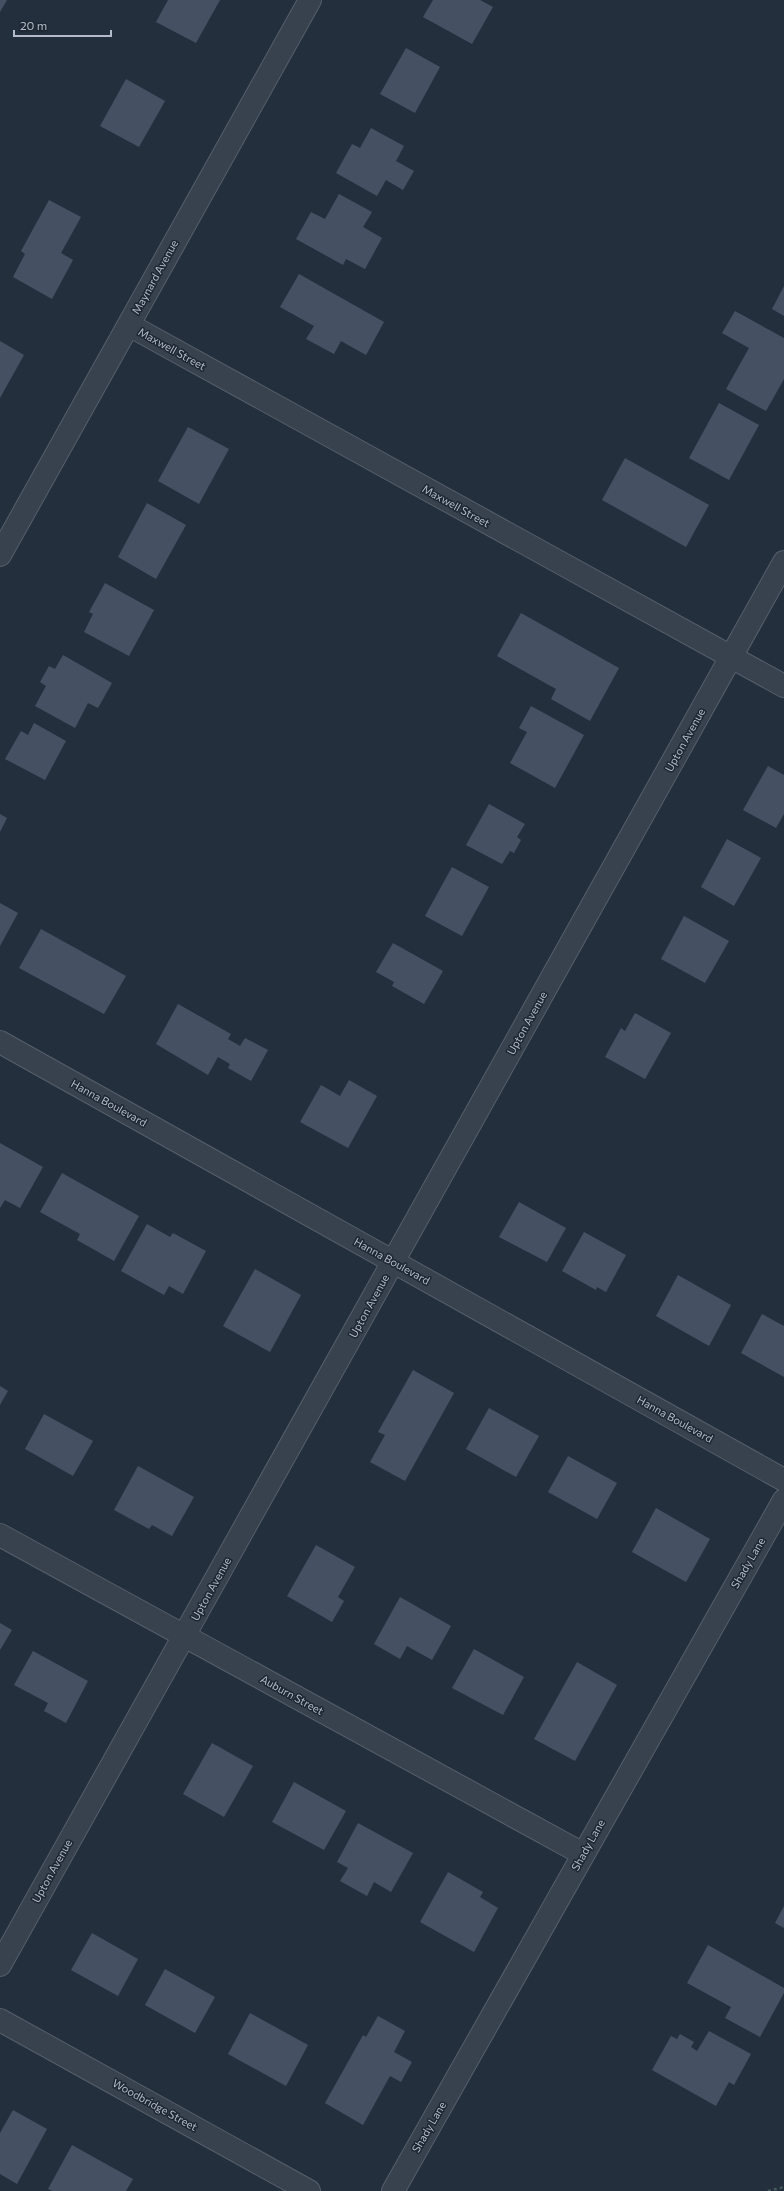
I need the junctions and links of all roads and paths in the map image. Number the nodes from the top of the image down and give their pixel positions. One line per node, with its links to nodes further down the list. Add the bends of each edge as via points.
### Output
1 (310, 0): 2 (street, Maynard Avenue)
2 (129, 325): 3 (street, Maynard Avenue); 6 (street, Maxwell Street)
3 (7, 527): 4 (street, Maynard Avenue)
4 (0, 555)
5 (784, 562): 6 (street, Upton Avenue)
6 (730, 658): 7 (street, Maxwell Street); 9 (street, Upton Avenue)
7 (784, 686)
8 (0, 1042): 9 (street, Hanna Boulevard)
9 (393, 1262): 10 (street, Hanna Boulevard); 13 (street, Upton Avenue)
10 (784, 1480)
11 (784, 1500): 14 (street, Shady Lane)
12 (0, 1535): 13 (street, Auburn Street)
13 (184, 1636): 14 (street, Auburn Street); 15 (street, Upton Avenue)
14 (583, 1854): 19 (street, Shady Lane)
15 (0, 1965)
16 (0, 2020): 18 (street, Woodbridge Street)
17 (784, 2187): 20 (path)
18 (309, 2191)
19 (393, 2191)
20 (768, 2191)

